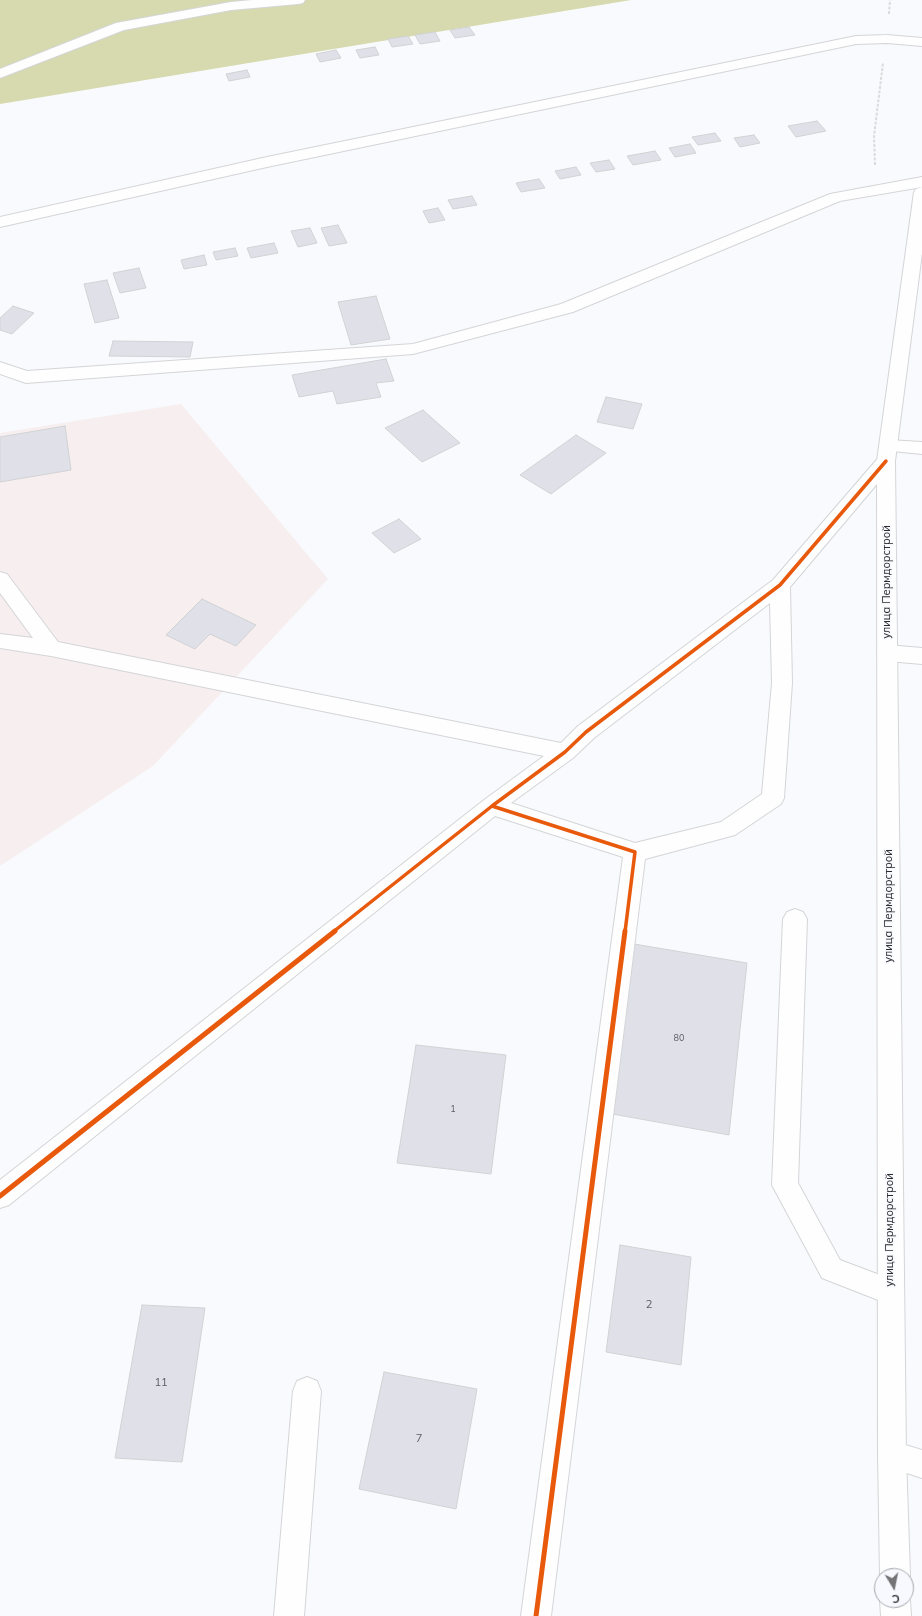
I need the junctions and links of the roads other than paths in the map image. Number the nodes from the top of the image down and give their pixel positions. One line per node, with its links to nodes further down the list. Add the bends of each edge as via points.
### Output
1 (298, 0): 3 (street, via 231,6 121,26)
2 (922, 42): 6 (street, via 887,39 848,42 267,162)
3 (0, 74)
4 (922, 182): 8 (street, via 836,197 567,308 413,349 26,377)
5 (922, 192): 7 (street, улица Пермдорстрой)
6 (0, 222)
7 (919, 239): 10 (street, улица Пермдорстрой)
8 (0, 368)
9 (922, 448): 10 (street)
10 (887, 453): 12 (street); 15 (street, улица Пермдорстрой)
11 (0, 579): 14 (street)
12 (780, 585): 17 (street, via 586,732); 19 (street, via 782,683 773,798 727,829)
13 (0, 641): 14 (street)
14 (51, 648): 17 (street)
15 (887, 652): 16 (street); 22 (street, улица Пермдорстрой)
16 (922, 656)
17 (565, 752): 18 (street)
18 (492, 806): 19 (street); 21 (street)
19 (635, 852): 28 (street)
20 (795, 919): 22 (street, via 785,1185 831,1269)
21 (0, 1196)
22 (891, 1292): 24 (street, улица Пермдорстрой)
23 (307, 1391): 27 (street)
24 (892, 1455): 25 (street); 26 (street, улица Пермдорстрой)
25 (922, 1464)
26 (895, 1568)
27 (289, 1616)
28 (536, 1616)

